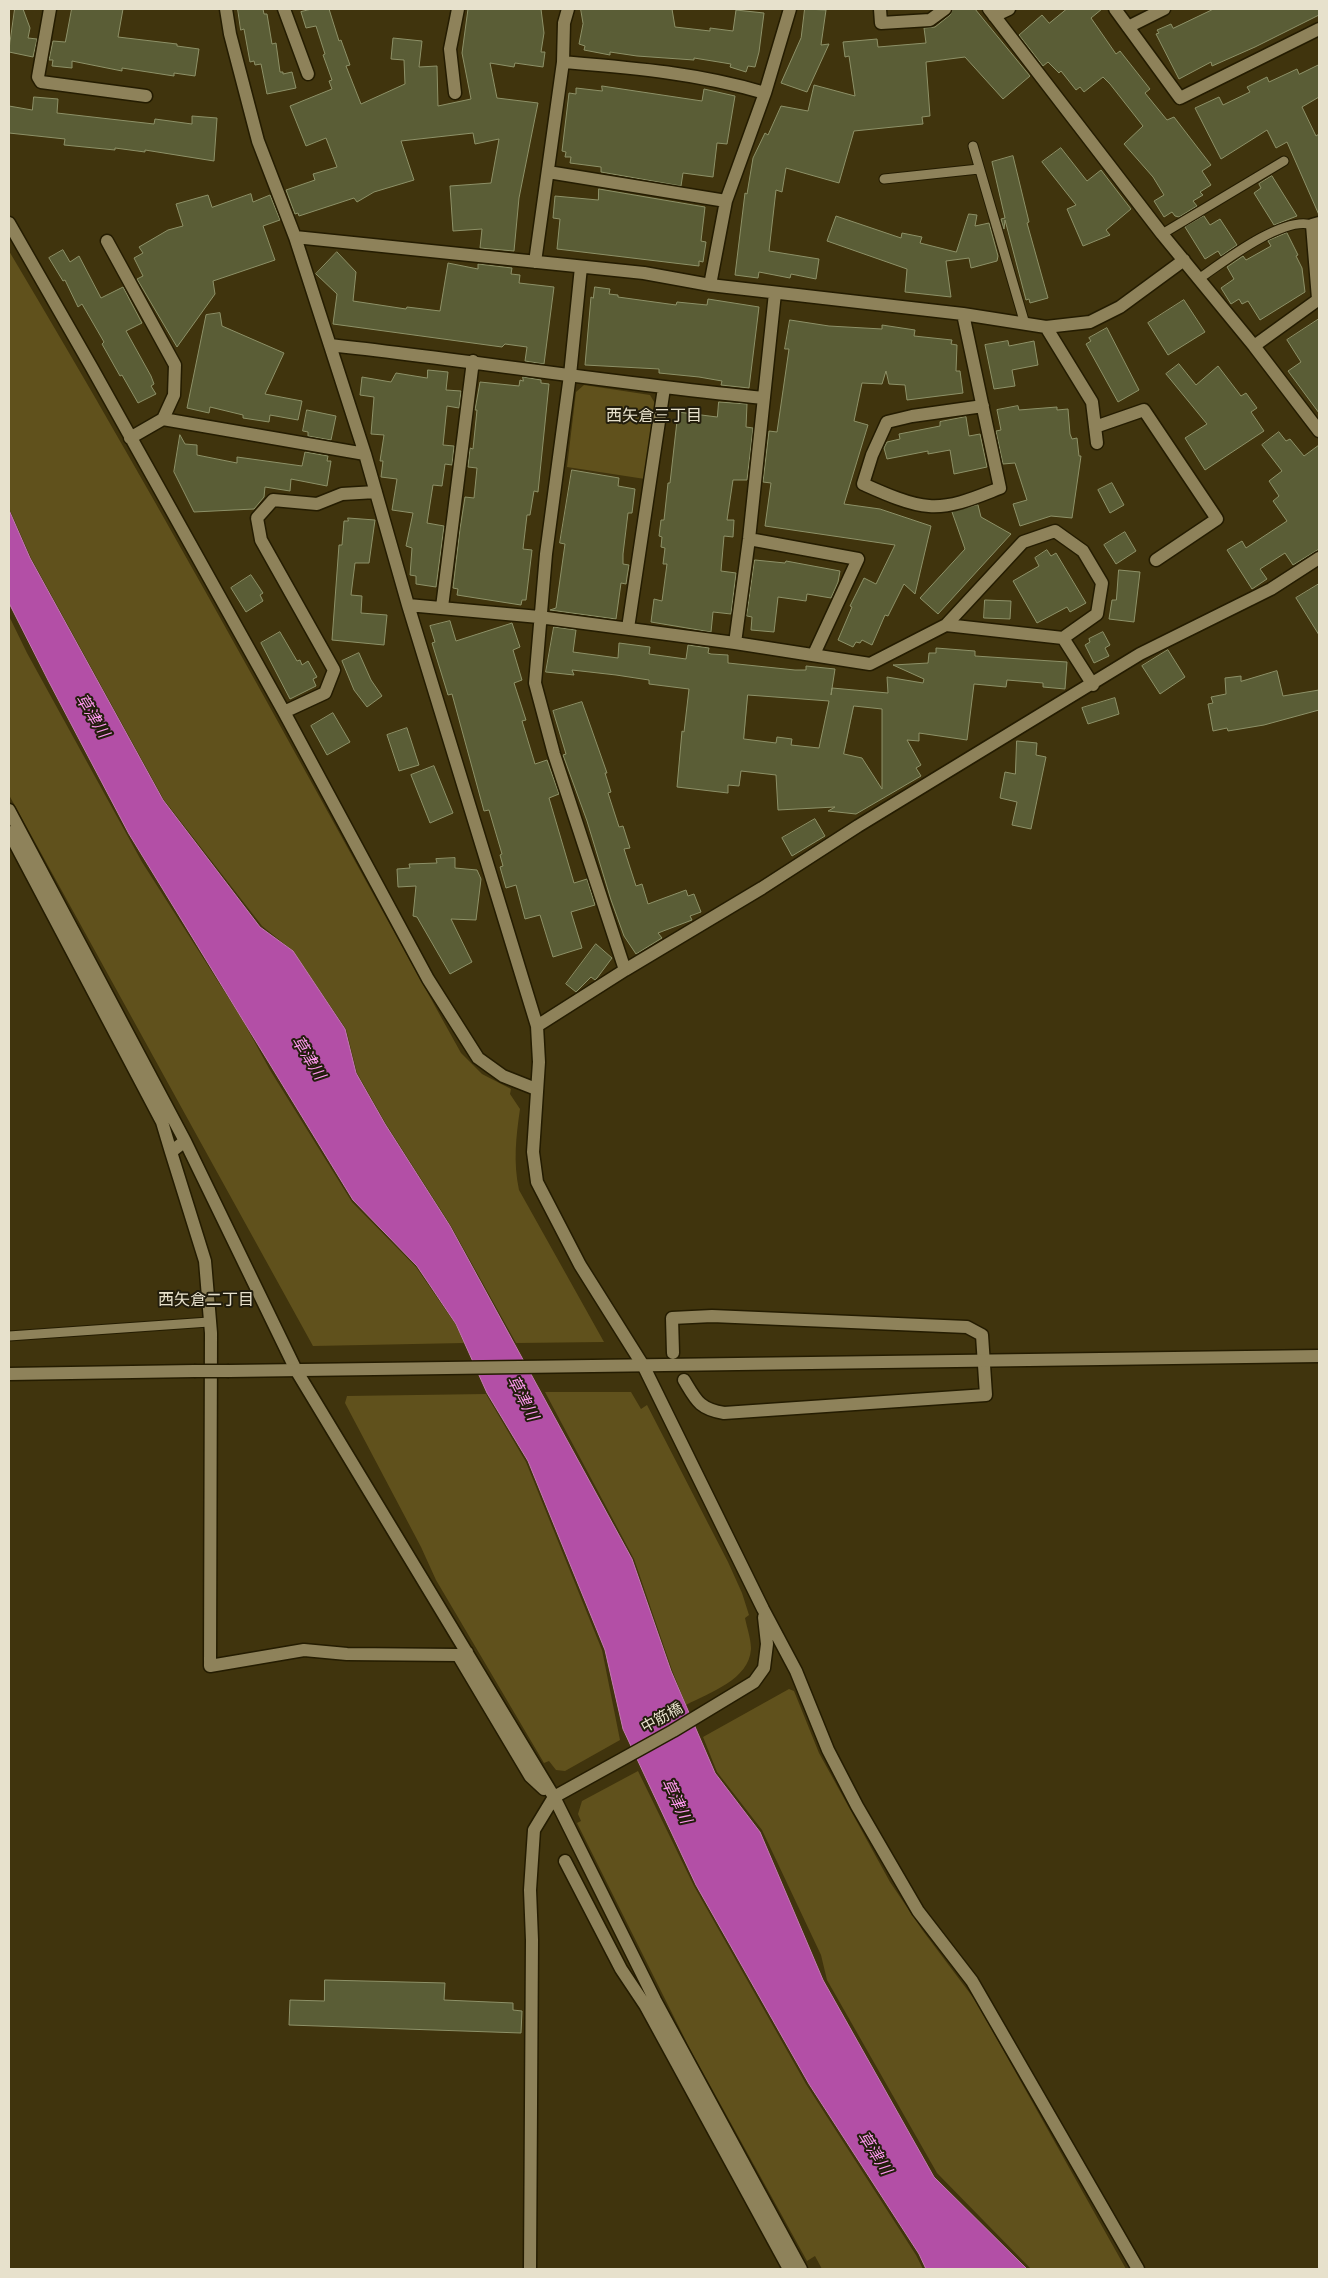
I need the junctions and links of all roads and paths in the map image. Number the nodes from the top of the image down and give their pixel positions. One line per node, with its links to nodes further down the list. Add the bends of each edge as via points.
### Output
1 (50, 9): 19 (street, via 38,77 41,82)
2 (226, 9): 29 (street, via 258,141)
3 (284, 9): 16 (street)
4 (458, 9): 18 (street, via 450,49)
5 (568, 9): 15 (street, via 564,23)
6 (790, 9): 17 (street)
7 (880, 9): 8 (street, via 881,24 930,20)
8 (945, 9)
9 (1009, 9): 12 (street)
10 (1115, 9): 13 (street)
11 (1164, 9): 13 (street)
12 (992, 12): 28 (street)
13 (1128, 26): 14 (street, via 1180,98)
14 (1319, 29)
15 (563, 62): 17 (street, via 670,71); 23 (street)
16 (308, 74)
17 (765, 92): 25 (street)
18 (455, 93)
19 (146, 96)
20 (973, 146): 22 (lane)
21 (1284, 161): 28 (lane)
22 (979, 169): 24 (lane); 39 (lane)
23 (548, 172): 25 (street); 32 (street)
24 (884, 179)
25 (726, 201): 35 (street)
26 (9, 224): 51 (street)
27 (1315, 224): 34 (lane, via 1303,222 1287,226 1253,243); 37 (street)
28 (1162, 234): 31 (street)
29 (295, 236): 32 (street); 41 (street)
30 (106, 242): 48 (street, via 174,365 174,395)
31 (1184, 260): 34 (street); 40 (street, via 1120,307 1090,322)
32 (535, 262): 33 (street)
33 (581, 267): 35 (street, via 644,273); 44 (street)
34 (1200, 278): 42 (street)
35 (710, 285): 36 (street)
36 (775, 293): 38 (street); 46 (street)
37 (1319, 299): 42 (street)
38 (964, 314): 39 (street); 47 (street)
39 (1025, 324): 40 (street)
40 (1046, 327): 49 (street, via 1092,402)
41 (330, 345): 43 (street); 53 (street)
42 (1254, 346): 50 (street)
43 (473, 361): 44 (street); 59 (street)
44 (570, 375): 45 (street); 60 (street)
45 (664, 388): 46 (street); 62 (street)
46 (764, 398): 55 (street)
47 (983, 406): 47 (street, via 1000,488 963,501 929,506 891,496 863,484 887,422)
48 (163, 419): 51 (street); 53 (street)
49 (1095, 427): 52 (street); 57 (street, via 1144,410 1217,519)
50 (1319, 431)
51 (130, 438): 67 (street)
52 (1097, 443)
53 (365, 454): 54 (street)
54 (376, 492): 58 (street); 67 (street, via 342,494 317,504 274,500 257,518 261,540 334,670 325,693)
55 (749, 539): 64 (street); 65 (street, via 858,559)
56 (1319, 558): 66 (street, via 1271,589 1140,654)
57 (1156, 560)
58 (408, 605): 59 (street); 71 (street)
59 (442, 607): 60 (street)
60 (539, 617): 62 (street); 70 (street, via 534,683 543,722)
61 (946, 625): 63 (street); 63 (street, via 1023,542 1055,531 1083,551 1102,583 1097,614); 65 (street, via 870,664)
62 (628, 628): 64 (street)
63 (1063, 638): 66 (street)
64 (735, 643): 65 (street)
65 (814, 654)
66 (1093, 685): 70 (street)
67 (284, 712): 72 (street, via 428,979 473,1052 504,1076)
68 (9, 810): 73 (street)
69 (9, 832): 74 (street, via 162,1122)
70 (625, 970): 71 (street)
71 (537, 1026): 72 (street, via 539,1062)
72 (536, 1089): 80 (street, via 533,1152 537,1182 580,1265)
73 (185, 1141): 74 (street); 81 (street)
74 (171, 1152): 75 (street, via 205,1261)
75 (209, 1322): 76 (lane); 82 (street)
76 (9, 1336)
77 (672, 1353): 79 (street, via 672,1318 712,1316 967,1327 982,1335)
78 (1319, 1356): 79 (street)
79 (985, 1361): 80 (street); 84 (street, via 986,1395 724,1413 710,1411 697,1403)
80 (644, 1367): 81 (street); 85 (street)
81 (296, 1370): 82 (street, bridge); 86 (street)
82 (211, 1371): 83 (street, bridge); 86 (street, via 210,1666 304,1650 348,1654)
83 (9, 1374)
84 (684, 1380)
85 (763, 1609): 87 (street, 中筋橋, via 767,1644 764,1668 754,1682); 93 (street, via 796,1671 828,1750 901,1884 972,1981)
86 (463, 1653): 87 (street)
87 (554, 1797): 89 (street); 90 (street, via 534,1830 530,1890)
88 (566, 1861): 89 (street, via 621,1969)
89 (650, 2002): 91 (street); 92 (street)
90 (530, 2269)
91 (789, 2269)
92 (801, 2269)
93 (1138, 2269)

